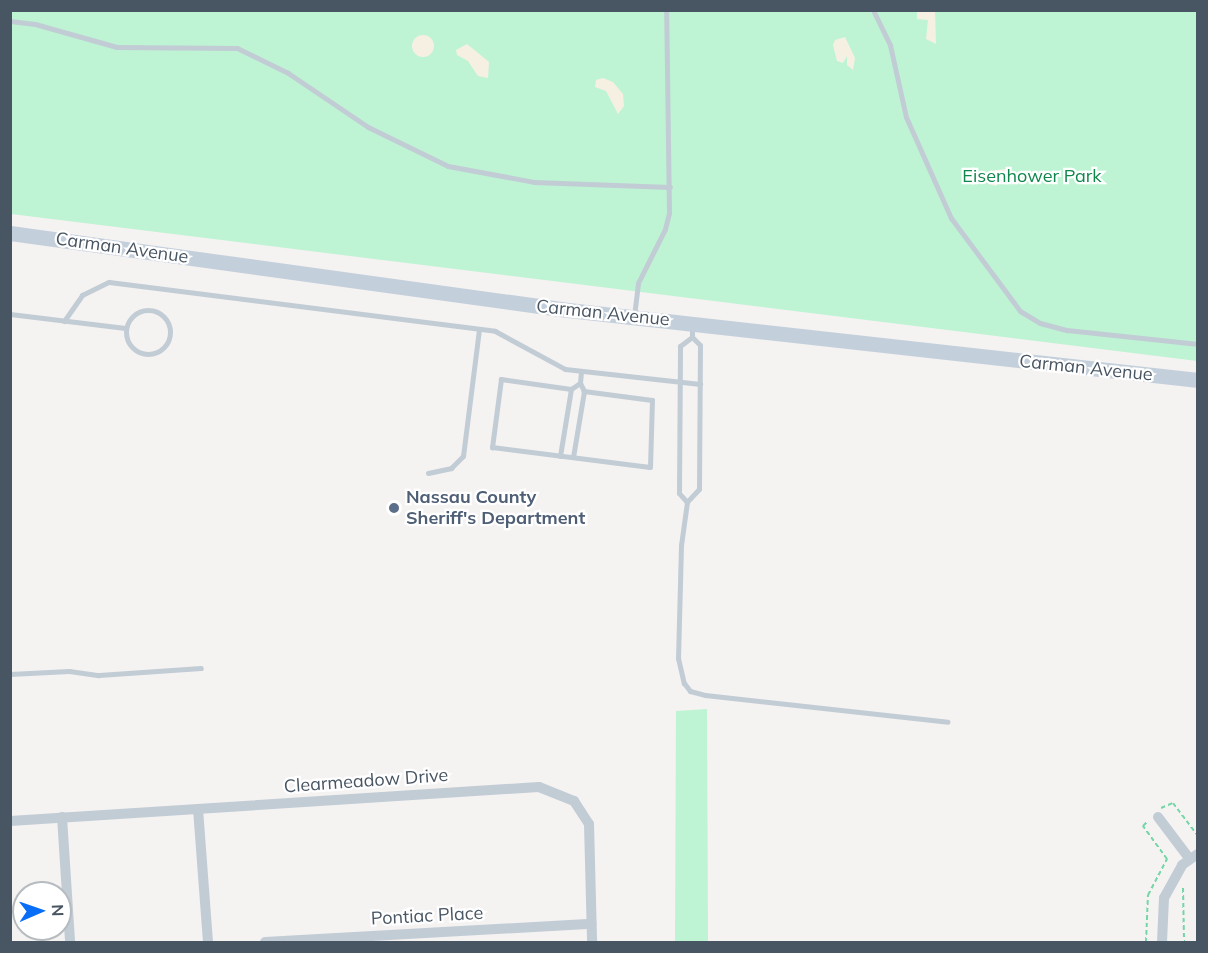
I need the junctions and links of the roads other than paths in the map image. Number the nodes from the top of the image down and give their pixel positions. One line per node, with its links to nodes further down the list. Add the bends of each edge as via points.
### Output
1 (666, 10): 4 (lane)
2 (873, 10): 12 (lane, via 891,45 906,117 951,218 1020,311 1040,323 1066,330)
3 (10, 21): 4 (lane, via 117,47 237,48 288,73 368,127 448,166 534,182)
4 (670, 187): 7 (lane, via 665,229 638,283)
5 (10, 233): 7 (main road, Carman Avenue)
6 (10, 314): 8 (lane)
7 (634, 316): 11 (main road, Carman Avenue)
8 (64, 321): 9 (lane); 10 (lane, via 82,295 109,282)
9 (125, 328): 9 (lane, via 134,348 149,354 164,346 170,326 158,311 140,311)
10 (479, 329): 13 (lane, via 495,331 565,369); 22 (lane, via 463,456 451,468)
11 (692, 330): 14 (main road, Carman Avenue); 16 (lane, via 680,346); 17 (lane, via 700,345)
12 (1197, 344)
13 (581, 372): 15 (lane); 16 (lane)
14 (1197, 380)
15 (579, 383): 18 (lane); 19 (lane)
16 (680, 384): 17 (lane); 23 (lane, via 680,493)
17 (700, 384): 23 (lane, via 699,489)
18 (571, 389): 20 (lane); 20 (lane, via 501,379 492,447)
19 (584, 391): 21 (lane); 21 (lane, via 652,400 650,467)
20 (560, 456): 21 (lane)
21 (573, 458)
22 (428, 473)
23 (687, 502): 26 (lane, via 681,545 678,658 684,683 690,690)
24 (201, 668): 25 (lane, via 99,675 69,671)
25 (10, 675)
26 (948, 722)
27 (198, 809): 29 (street, Clearmeadow Drive); 32 (street, Clearmeadow Drive, via 506,788 549,789 574,801 589,824); 34 (street)
28 (1154, 815): 31 (street)
29 (62, 817): 30 (street, Clearmeadow Drive); 33 (street)
30 (10, 821)
31 (1193, 856): 37 (street, via 1172,879 1164,898)
32 (592, 924): 35 (street, Pontiac Place); 36 (street, Clearmeadow Drive)
33 (70, 942)
34 (208, 942)
35 (265, 942)
36 (592, 942)
37 (1162, 942)

